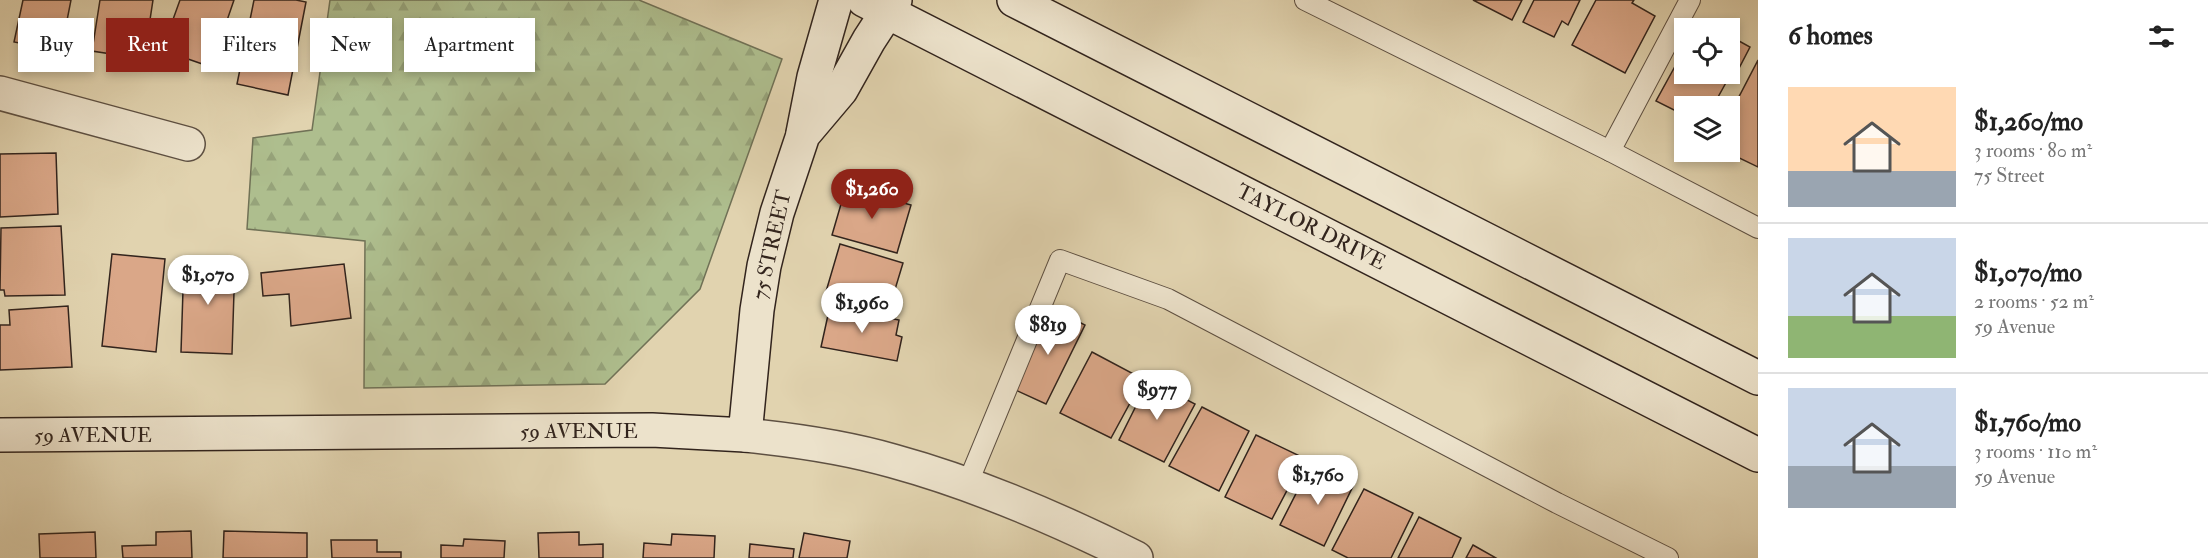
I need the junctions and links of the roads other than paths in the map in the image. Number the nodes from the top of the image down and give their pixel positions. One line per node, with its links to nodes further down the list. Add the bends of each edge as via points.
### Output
1 (836, 0): 7 (street, via 814,76)
2 (1014, 0): 11 (street)
3 (1305, 0): 9 (lane)
4 (1689, 0): 9 (lane)
5 (883, 4): 7 (street, 75 STREET, via 869,40 841,90); 14 (street, TAYLOR DRIVE)
6 (0, 93): 8 (street)
7 (803, 135): 13 (street, 75 STREET, via 764,266)
8 (188, 144)
9 (1611, 151): 10 (lane)
10 (1758, 228)
11 (1758, 378)
12 (0, 435): 13 (street, 59 AVENUE, via 641,430)
13 (745, 435): 15 (street, 59 AVENUE, via 850,450)
14 (1758, 455)
15 (967, 485): 16 (street, 59 AVENUE); 17 (lane, via 1060,260 1168,299)
16 (1136, 558)
17 (1668, 558)

